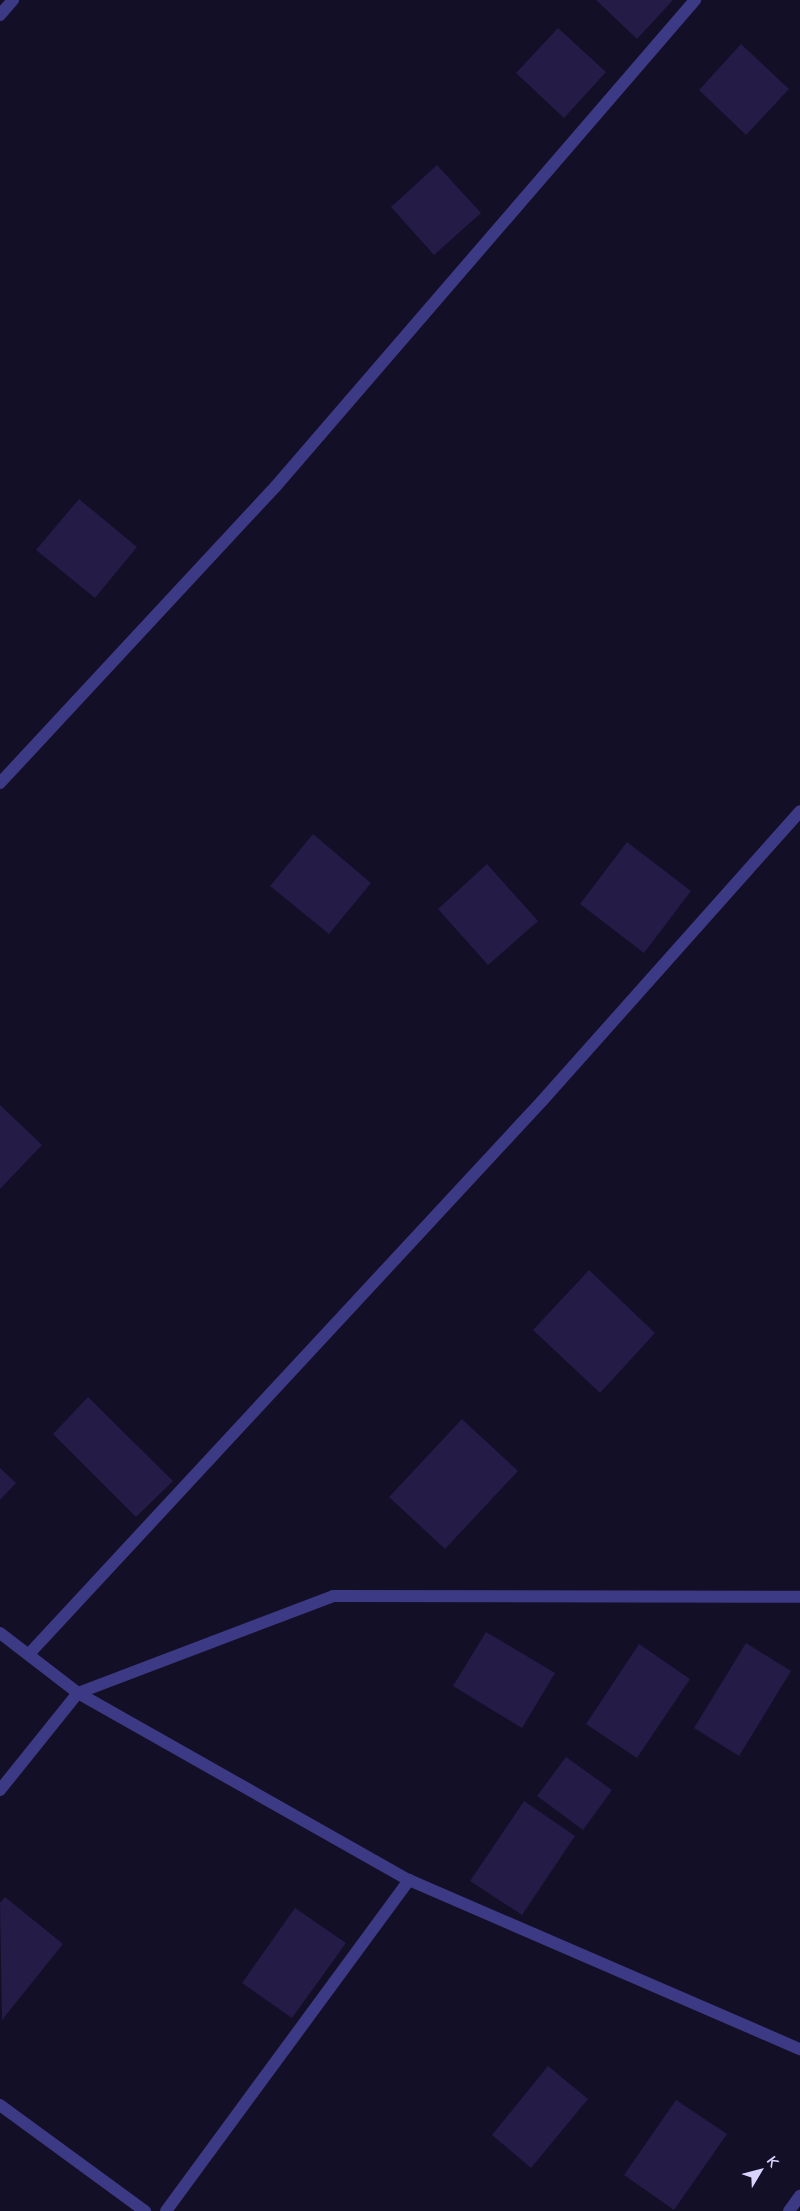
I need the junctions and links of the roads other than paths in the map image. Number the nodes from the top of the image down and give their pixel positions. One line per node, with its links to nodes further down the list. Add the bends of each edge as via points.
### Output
1 (13, 0): 3 (street)
2 (695, 0): 4 (street, via 276,486)
3 (0, 15)
4 (0, 783)
5 (800, 811): 8 (street, via 542,1101)
6 (800, 1597): 9 (street, via 333,1596)
7 (0, 1633): 8 (street)
8 (29, 1654): 9 (street)
9 (78, 1693): 10 (street); 11 (street)
10 (0, 1790)
11 (409, 1880): 12 (street); 16 (street)
12 (800, 2049)
13 (0, 2105): 15 (street)
14 (800, 2196): 17 (street)
15 (145, 2211)
16 (166, 2211)
17 (789, 2211)

